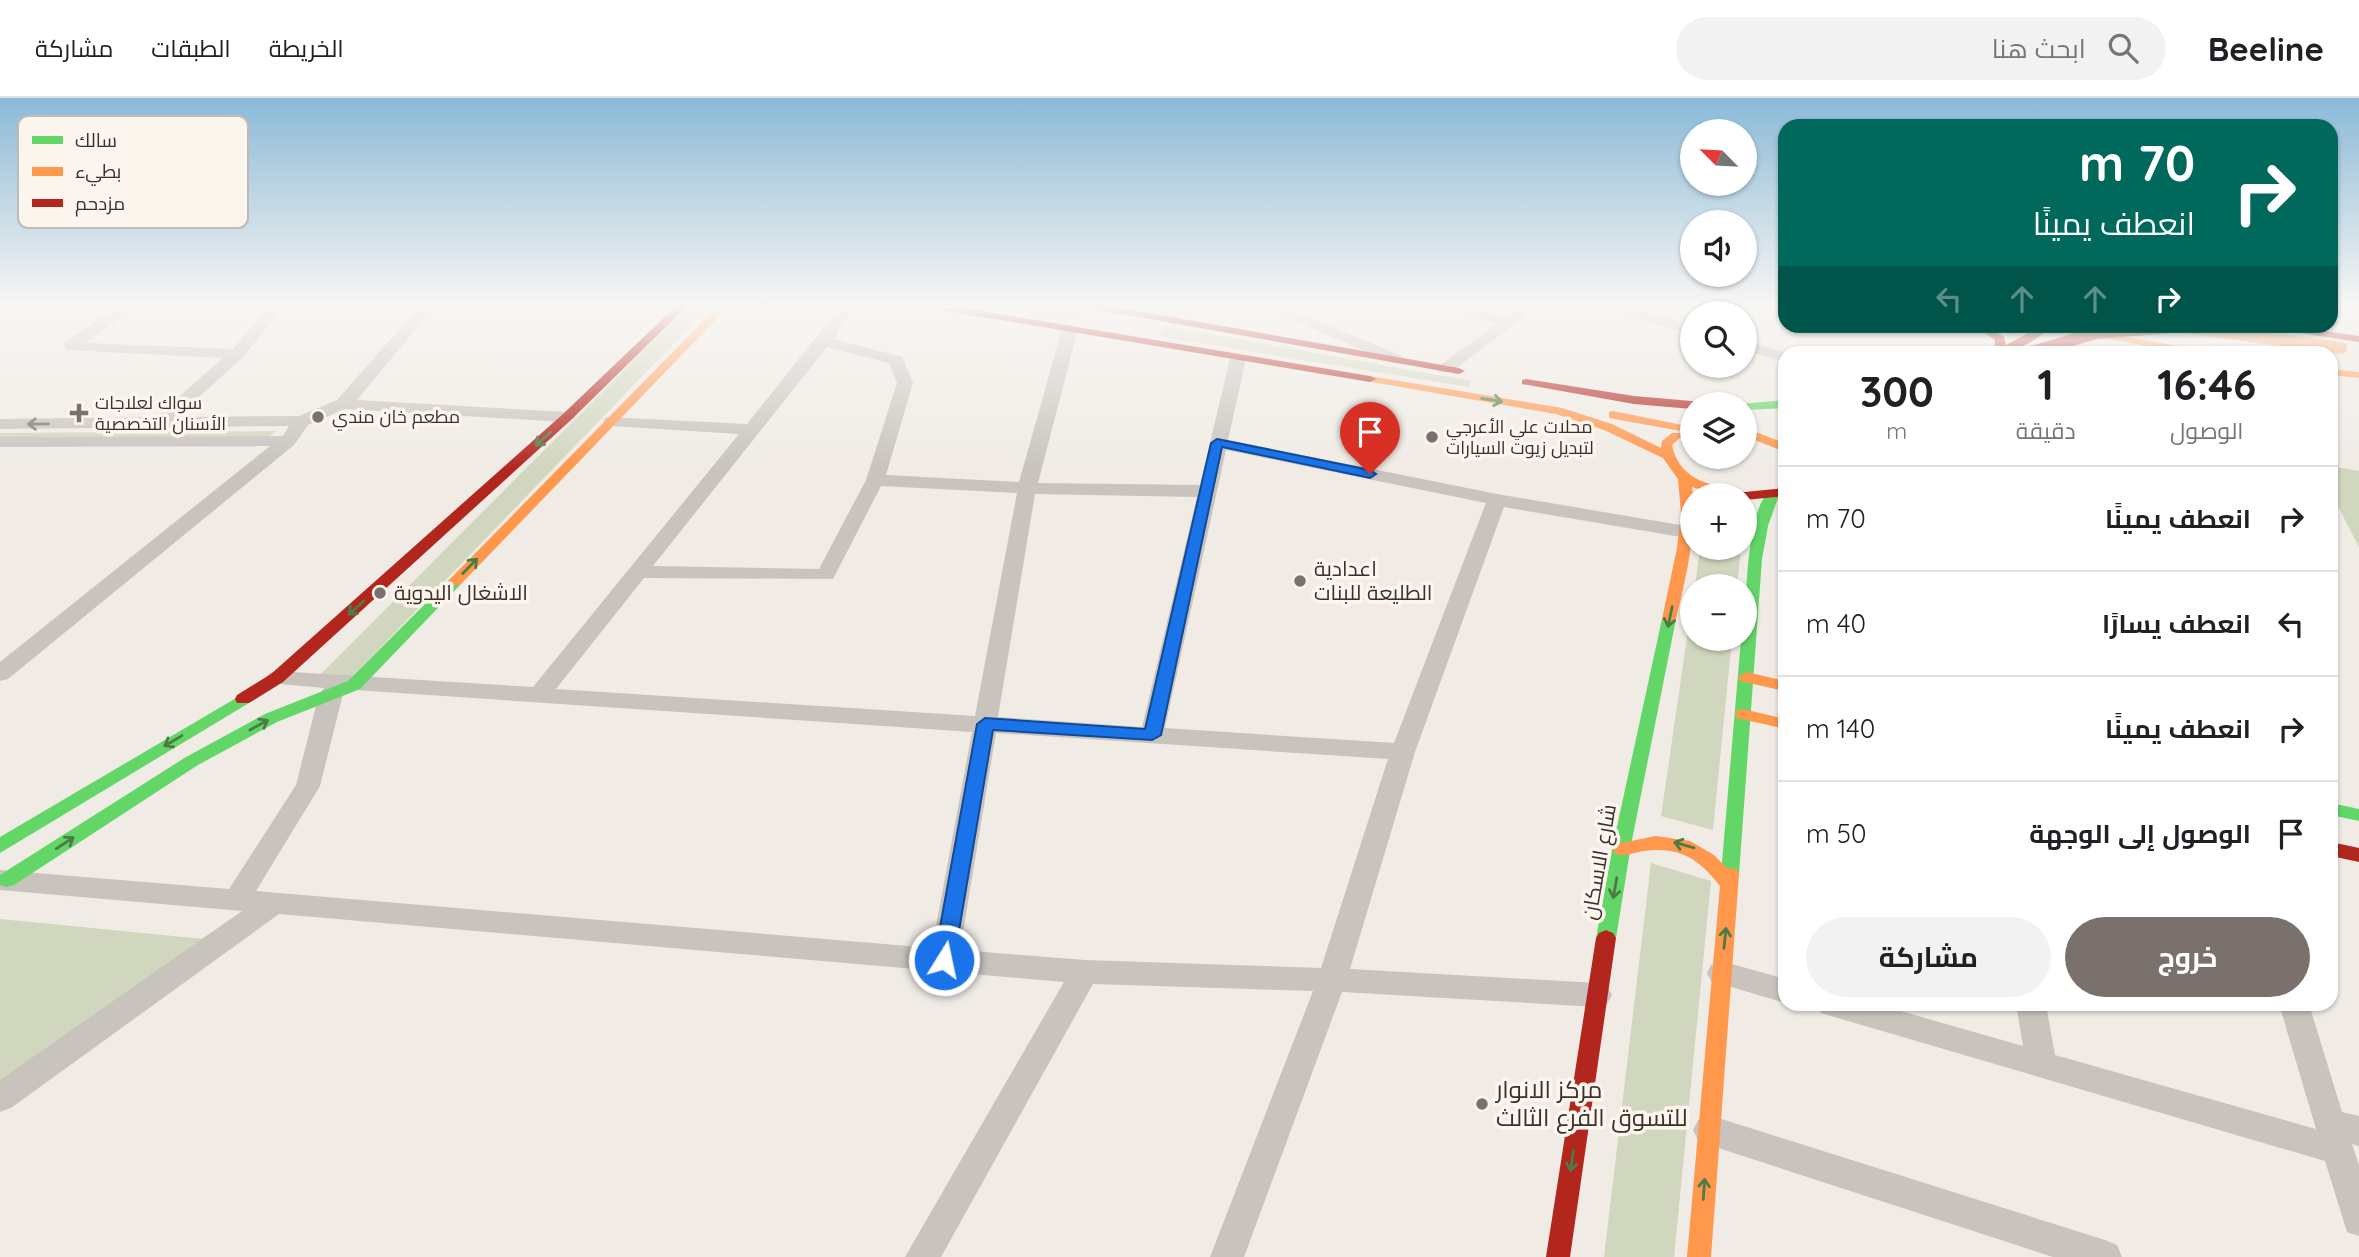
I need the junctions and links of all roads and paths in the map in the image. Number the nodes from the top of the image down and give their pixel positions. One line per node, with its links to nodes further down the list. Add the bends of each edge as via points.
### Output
1 (229, 361): 25 (street)
2 (380, 361): 16 (street)
3 (625, 361): 22 (main road)
4 (670, 361): 24 (main road)
5 (807, 361): 28 (street)
6 (896, 361): 37 (street, via 905,383)
7 (1062, 361): 40 (street)
8 (1237, 361): 33 (street)
9 (1251, 361): 35 (main road, one-way to 35, via 1558,411 1608,427)
10 (1406, 361): 12 (main road)
11 (1456, 361): 12 (street)
12 (1445, 369): 14 (main road)
13 (2338, 373): 15 (main road)
14 (1477, 374)
15 (2359, 375)
16 (342, 404): 22 (street); 23 (street)
17 (1778, 404): 18 (main road)
18 (1757, 405)
19 (1680, 406): 27 (main road, via 1515,382 1609,414)
20 (1757, 415): 21 (main road)
21 (1778, 415)
22 (568, 417): 51 (main road, one-way to 51)
23 (302, 421): 25 (street); 31 (street)
24 (612, 421): 28 (street); 53 (main road, one-way to 24)
25 (161, 422): 26 (street, one-way to 26)
26 (0, 424)
27 (1680, 428)
28 (752, 430): 48 (street)
29 (1680, 434): 35 (main road, via 1666,444)
30 (1757, 436): 34 (main road)
31 (288, 441): 32 (street); 49 (street)
32 (0, 442)
33 (1217, 443): 41 (street); 45 (street)
34 (1778, 444)
35 (1665, 455): 36 (main road)
36 (1684, 477): 38 (main road, شارع الاسكان); 39 (main road)
37 (875, 480): 40 (street); 48 (street, via 826,575)
38 (1685, 483)
39 (1695, 483)
40 (1027, 488): 41 (street); 57 (street)
41 (1206, 491): 58 (street)
42 (1778, 493): 43 (main road)
43 (1757, 495)
44 (1778, 495): 50 (main road, via 1757,542)
45 (1497, 500): 46 (street); 59 (street)
46 (1680, 531)
47 (1681, 560): 63 (main road, شارع الاسكان, one-way to 63)
48 (638, 572): 54 (street)
49 (0, 674)
50 (1746, 677): 52 (main road); 55 (main road)
51 (277, 678): 53 (street); 62 (main road, one-way to 62)
52 (1778, 684)
53 (342, 689): 54 (street); 66 (main road, one-way to 53, via 192,761 271,718); 68 (street, via 308,786)
54 (539, 695): 57 (street)
55 (1743, 714): 56 (main road); 67 (main road)
56 (1778, 722)
57 (985, 724): 58 (street); 70 (street)
58 (1152, 735): 59 (street)
59 (1403, 752): 73 (street)
60 (2338, 810): 61 (main road)
61 (2359, 815)
62 (0, 846)
63 (1622, 849): 67 (main road, one-way to 63, via 1710,858 1689,846 1661,841); 75 (main road, شارع الاسكان, one-way to 75)
64 (2338, 850): 65 (main road)
65 (2359, 855)
66 (4, 880): 68 (street)
67 (1730, 886): 72 (main road, one-way to 67)
68 (237, 900): 69 (street)
69 (274, 902): 70 (street); 80 (street)
70 (944, 960): 71 (street)
71 (1084, 972): 73 (street); 84 (street)
72 (1721, 973): 74 (street); 81 (main road)
73 (1332, 980): 75 (street); 85 (street)
74 (1778, 989)
75 (1597, 995): 86 (main road, شارع الاسكان, one-way to 86)
76 (1855, 1011): 79 (street)
77 (2032, 1011): 79 (street)
78 (2297, 1011): 82 (street)
79 (2041, 1065): 82 (street)
80 (0, 1098)
81 (1709, 1130): 87 (main road, one-way to 81); 88 (street)
82 (2342, 1135): 83 (street)
83 (2359, 1220)
84 (922, 1257)
85 (1227, 1257)
86 (1558, 1257)
87 (1699, 1257)
88 (2105, 1257)

